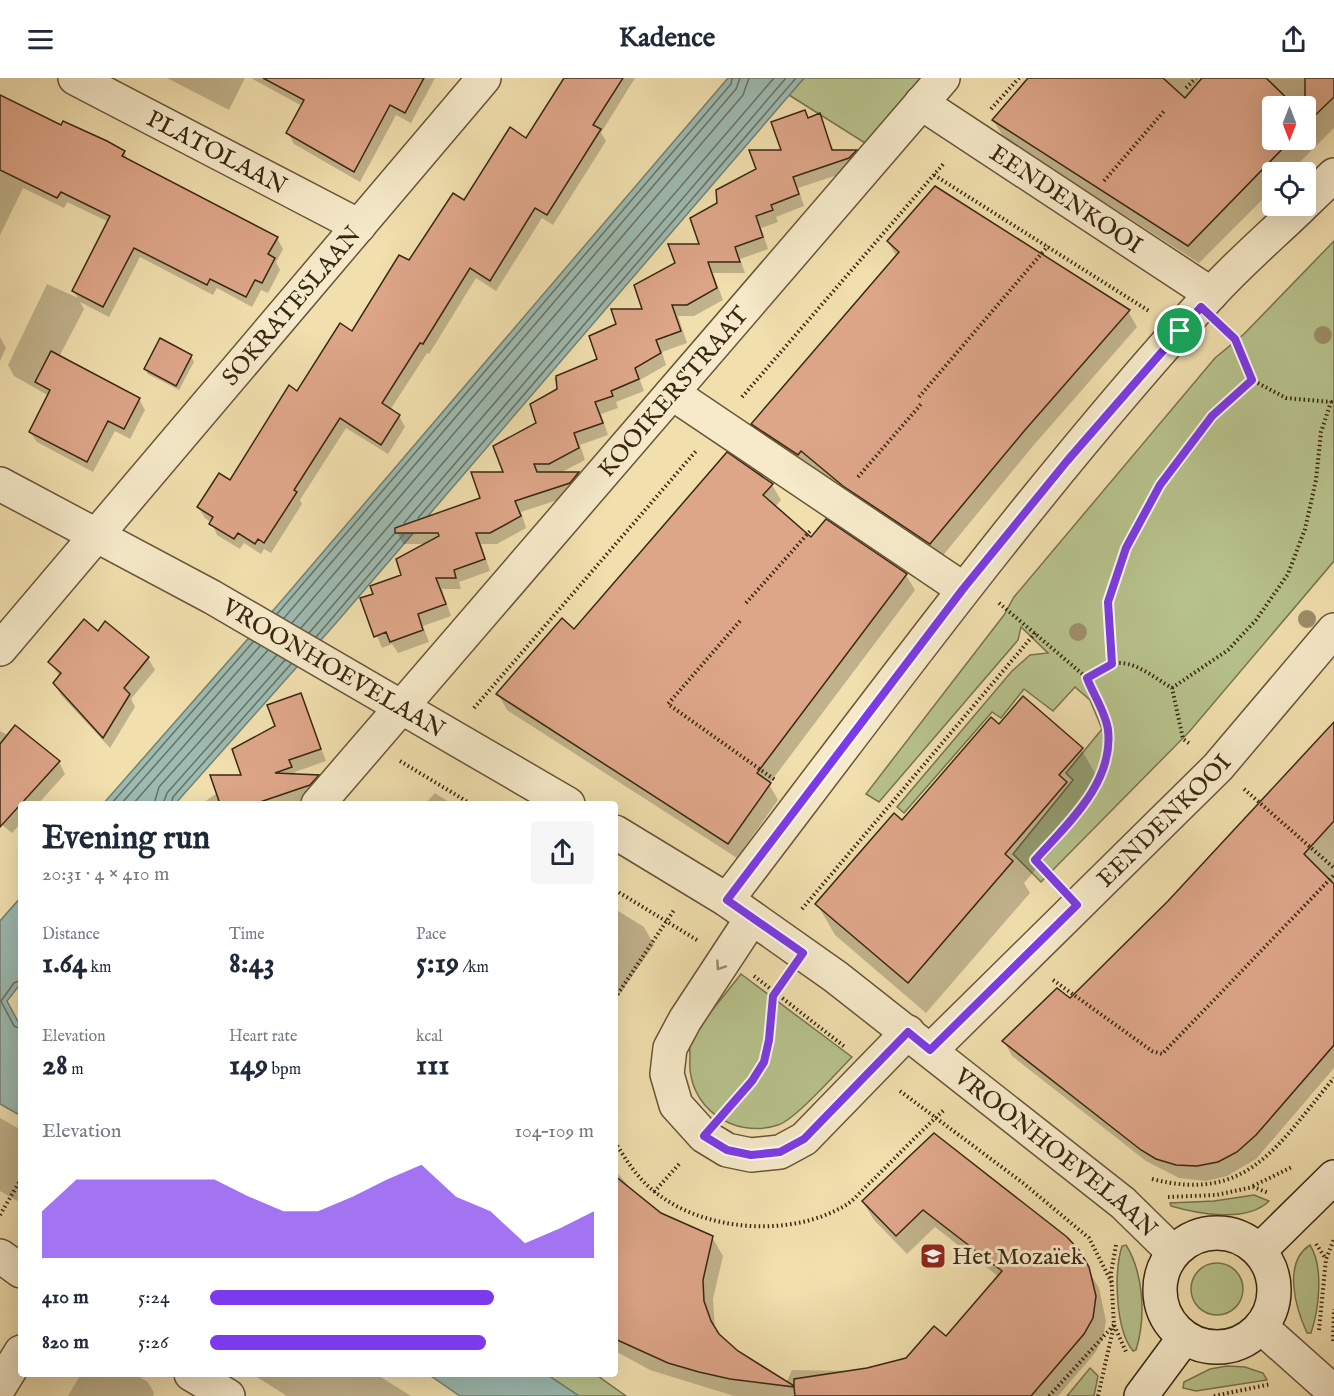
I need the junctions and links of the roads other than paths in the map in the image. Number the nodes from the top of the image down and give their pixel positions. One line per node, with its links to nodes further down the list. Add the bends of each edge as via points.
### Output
1 (75, 78): 8 (street, PLATOLAAN)
2 (484, 78): 8 (street, SOKRATESLAAN)
3 (943, 78): 4 (street, KOOIKERSTRAAT)
4 (921, 104): 9 (street, EENDENKOOI, via 1080,209); 10 (street, KOOIKERSTRAAT)
5 (1334, 175): 6 (street)
6 (1316, 192)
7 (1292, 216): 9 (street)
8 (359, 226): 12 (street, SOKRATESLAAN)
9 (1197, 311): 13 (street, via 1067,461)
10 (672, 393): 13 (street); 16 (street, KOOIKERSTRAAT)
11 (0, 484): 12 (street, VROONHOEVELAAN)
12 (98, 534): 15 (street, SOKRATESLAAN); 16 (street, VROONHOEVELAAN)
13 (967, 585): 20 (street, via 814,786)
14 (1334, 630): 21 (street, EENDENKOOI, via 1218,767 1027,955)
15 (0, 649)
16 (404, 706): 17 (street, KOOIKERSTRAAT); 18 (street, VROONHOEVELAAN)
17 (321, 801)
18 (563, 801)
19 (618, 834): 20 (street, VROONHOEVELAAN)
20 (740, 909): 21 (street, VROONHOEVELAAN); 21 (street, one-way to 21, via 670,1048 668,1074 676,1105 704,1136 727,1150 751,1155 780,1152 804,1139)
21 (919, 1041): 24 (street, VROONHOEVELAAN, via 1129,1209)
22 (1334, 1177): 23 (street)
23 (1259, 1251): 24 (street, via 1246,1241 1216,1233 1200,1235); 27 (street, via 1268,1265 1274,1297)
24 (1173, 1252): 28 (street, via 1161,1278 1161,1307 1170,1324)
25 (0, 1256): 26 (street)
26 (18, 1269)
27 (1261, 1327): 28 (street, via 1245,1341 1225,1347 1204,1347); 33 (street)
28 (1185, 1338): 32 (street)
29 (18, 1357): 31 (street)
30 (196, 1377): 34 (street)
31 (0, 1386)
32 (1147, 1388)
33 (1334, 1392)
34 (228, 1396)

